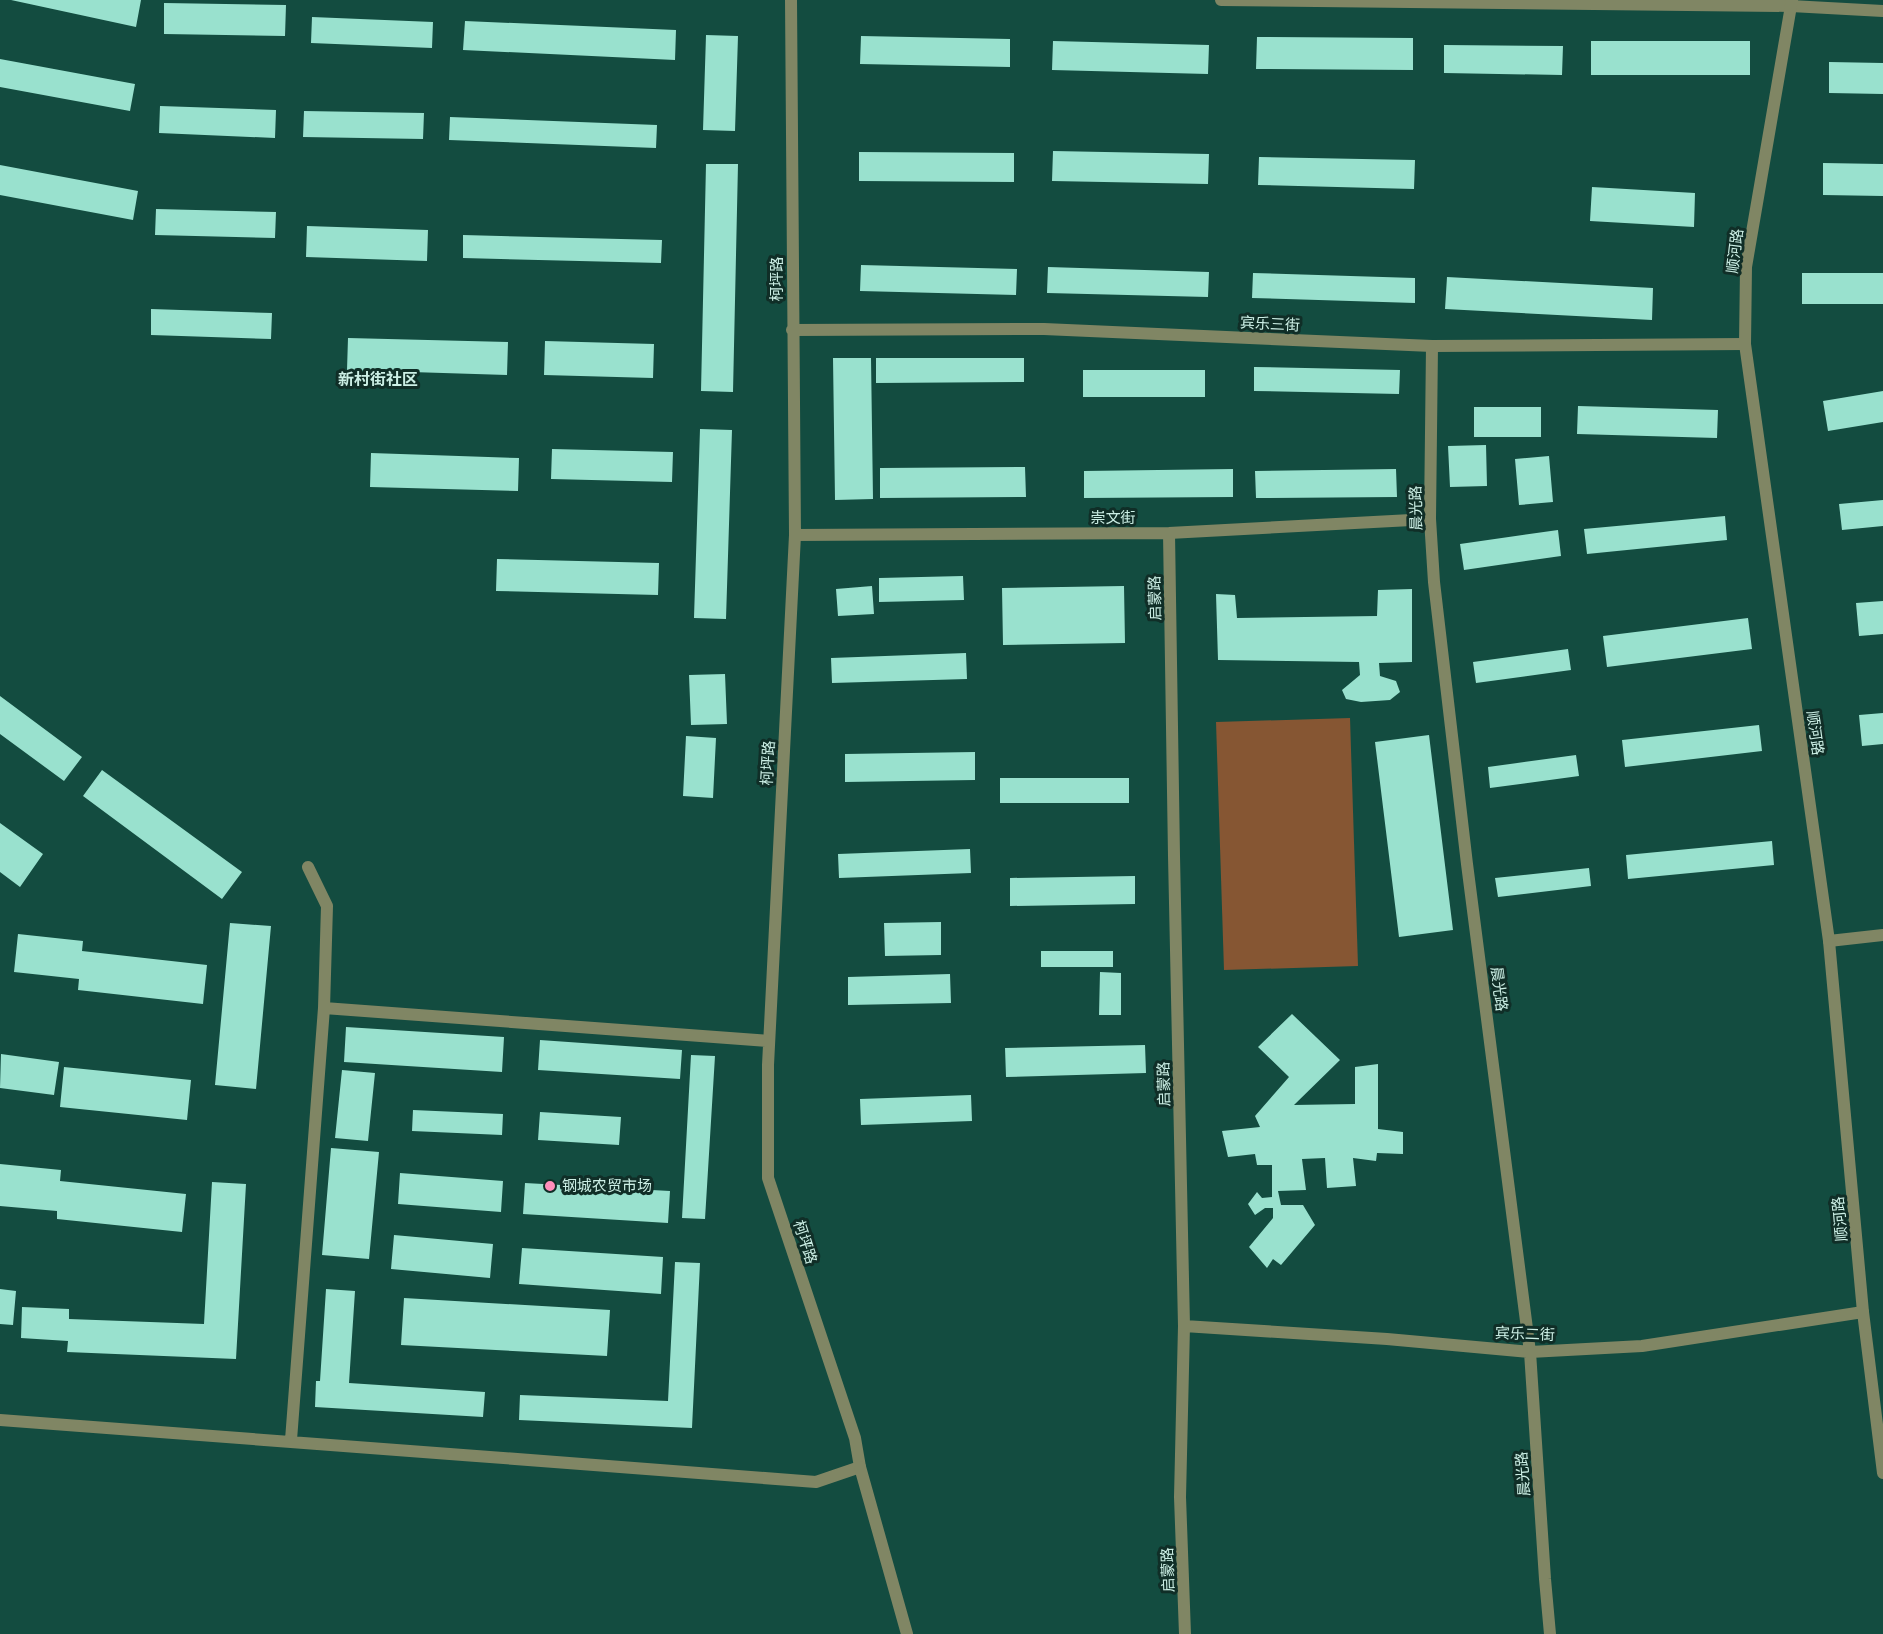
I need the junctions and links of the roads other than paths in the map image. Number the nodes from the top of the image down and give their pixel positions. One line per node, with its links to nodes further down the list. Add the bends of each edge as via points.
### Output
1 (791, 0): 5 (street, 柯坪路)
2 (1221, 0): 3 (street)
3 (1791, 3): 4 (street); 6 (street, 顺河路, via 1746,267)
4 (1883, 10)
5 (792, 330): 7 (street, 宾乐三街, via 1044,329); 10 (street, 柯坪路)
6 (1745, 344): 7 (street, 宾乐三街); 13 (street, 顺河路)
7 (1431, 346): 8 (street, 晨光路)
8 (1430, 519): 9 (street, 崇文街); 18 (street, 晨光路, via 1467,864)
9 (1170, 533): 10 (street, 崇文街); 17 (street, 启蒙路)
10 (795, 535): 15 (street, 柯坪路)
11 (308, 867): 14 (street, via 327,906)
12 (1883, 935): 13 (street)
13 (1829, 941): 16 (street, 顺河路)
14 (324, 1008): 15 (street); 20 (street)
15 (769, 1041): 21 (street, 柯坪路, via 768,1178 855,1438)
16 (1863, 1312): 18 (street, 宾乐二街, via 1642,1346); 22 (street, 顺河路)
17 (1185, 1326): 18 (street, 宾乐二街); 24 (street, 启蒙路, via 1180,1497)
18 (1530, 1352): 25 (street, 晨光路)
19 (0, 1420): 20 (street)
20 (291, 1440): 21 (street, via 816,1482)
21 (860, 1467): 23 (street, 柯坪路)
22 (1883, 1473)
23 (907, 1634)
24 (1185, 1634)
25 (1550, 1634)

